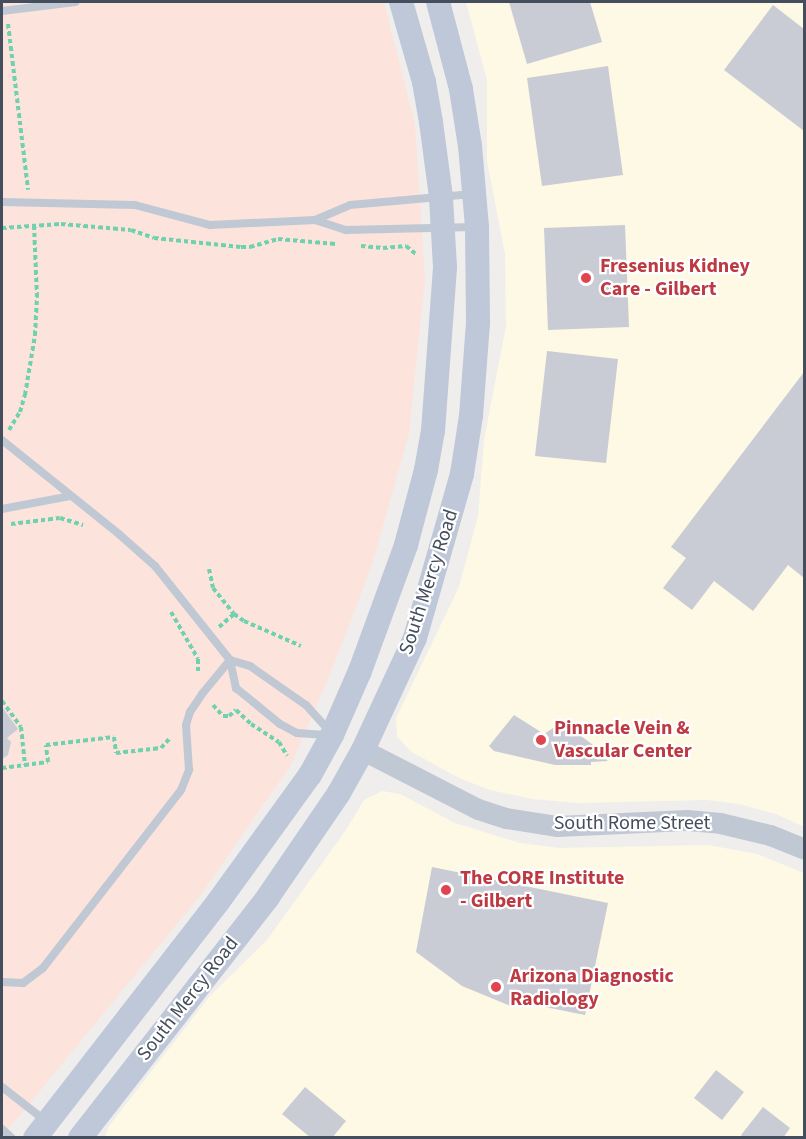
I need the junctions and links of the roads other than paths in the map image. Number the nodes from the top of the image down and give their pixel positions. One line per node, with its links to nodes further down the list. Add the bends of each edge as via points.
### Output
1 (75, 2): 4 (lane)
2 (401, 2): 6 (main road, via 424,82)
3 (438, 2): 5 (main road, South Mercy Road, via 461,89)
4 (4, 11)
5 (474, 194): 6 (lane); 9 (main road, South Mercy Road)
6 (441, 197): 8 (lane, via 350,205); 10 (main road, South Mercy Road)
7 (2, 202): 8 (lane, via 135,205 210,225)
8 (315, 220): 10 (lane, via 346,230)
9 (477, 227): 10 (lane); 16 (main road, South Mercy Road, via 478,323 462,474 415,638)
10 (442, 228): 15 (main road, South Mercy Road, via 440,358 426,470 382,615)
11 (2, 440): 12 (lane)
12 (70, 496): 13 (lane); 14 (lane, via 155,566)
13 (2, 509)
14 (230, 660): 15 (lane, via 250,666 306,705); 15 (lane, via 236,688 280,724 297,733); 18 (lane, via 202,694 186,724 189,770 181,790 43,968 23,983)
15 (332, 735): 16 (main road); 21 (main road, South Mercy Road, via 280,818)
16 (363, 750): 17 (street, South Rome Street, via 478,809 506,818 557,826 687,820 720,823 770,835); 23 (main road, South Mercy Road, via 339,793 268,897)
17 (804, 849)
18 (2, 982)
19 (2, 1087): 21 (lane)
20 (2, 1129): 22 (lane)
21 (41, 1130)
22 (12, 1137)
23 (80, 1137)

